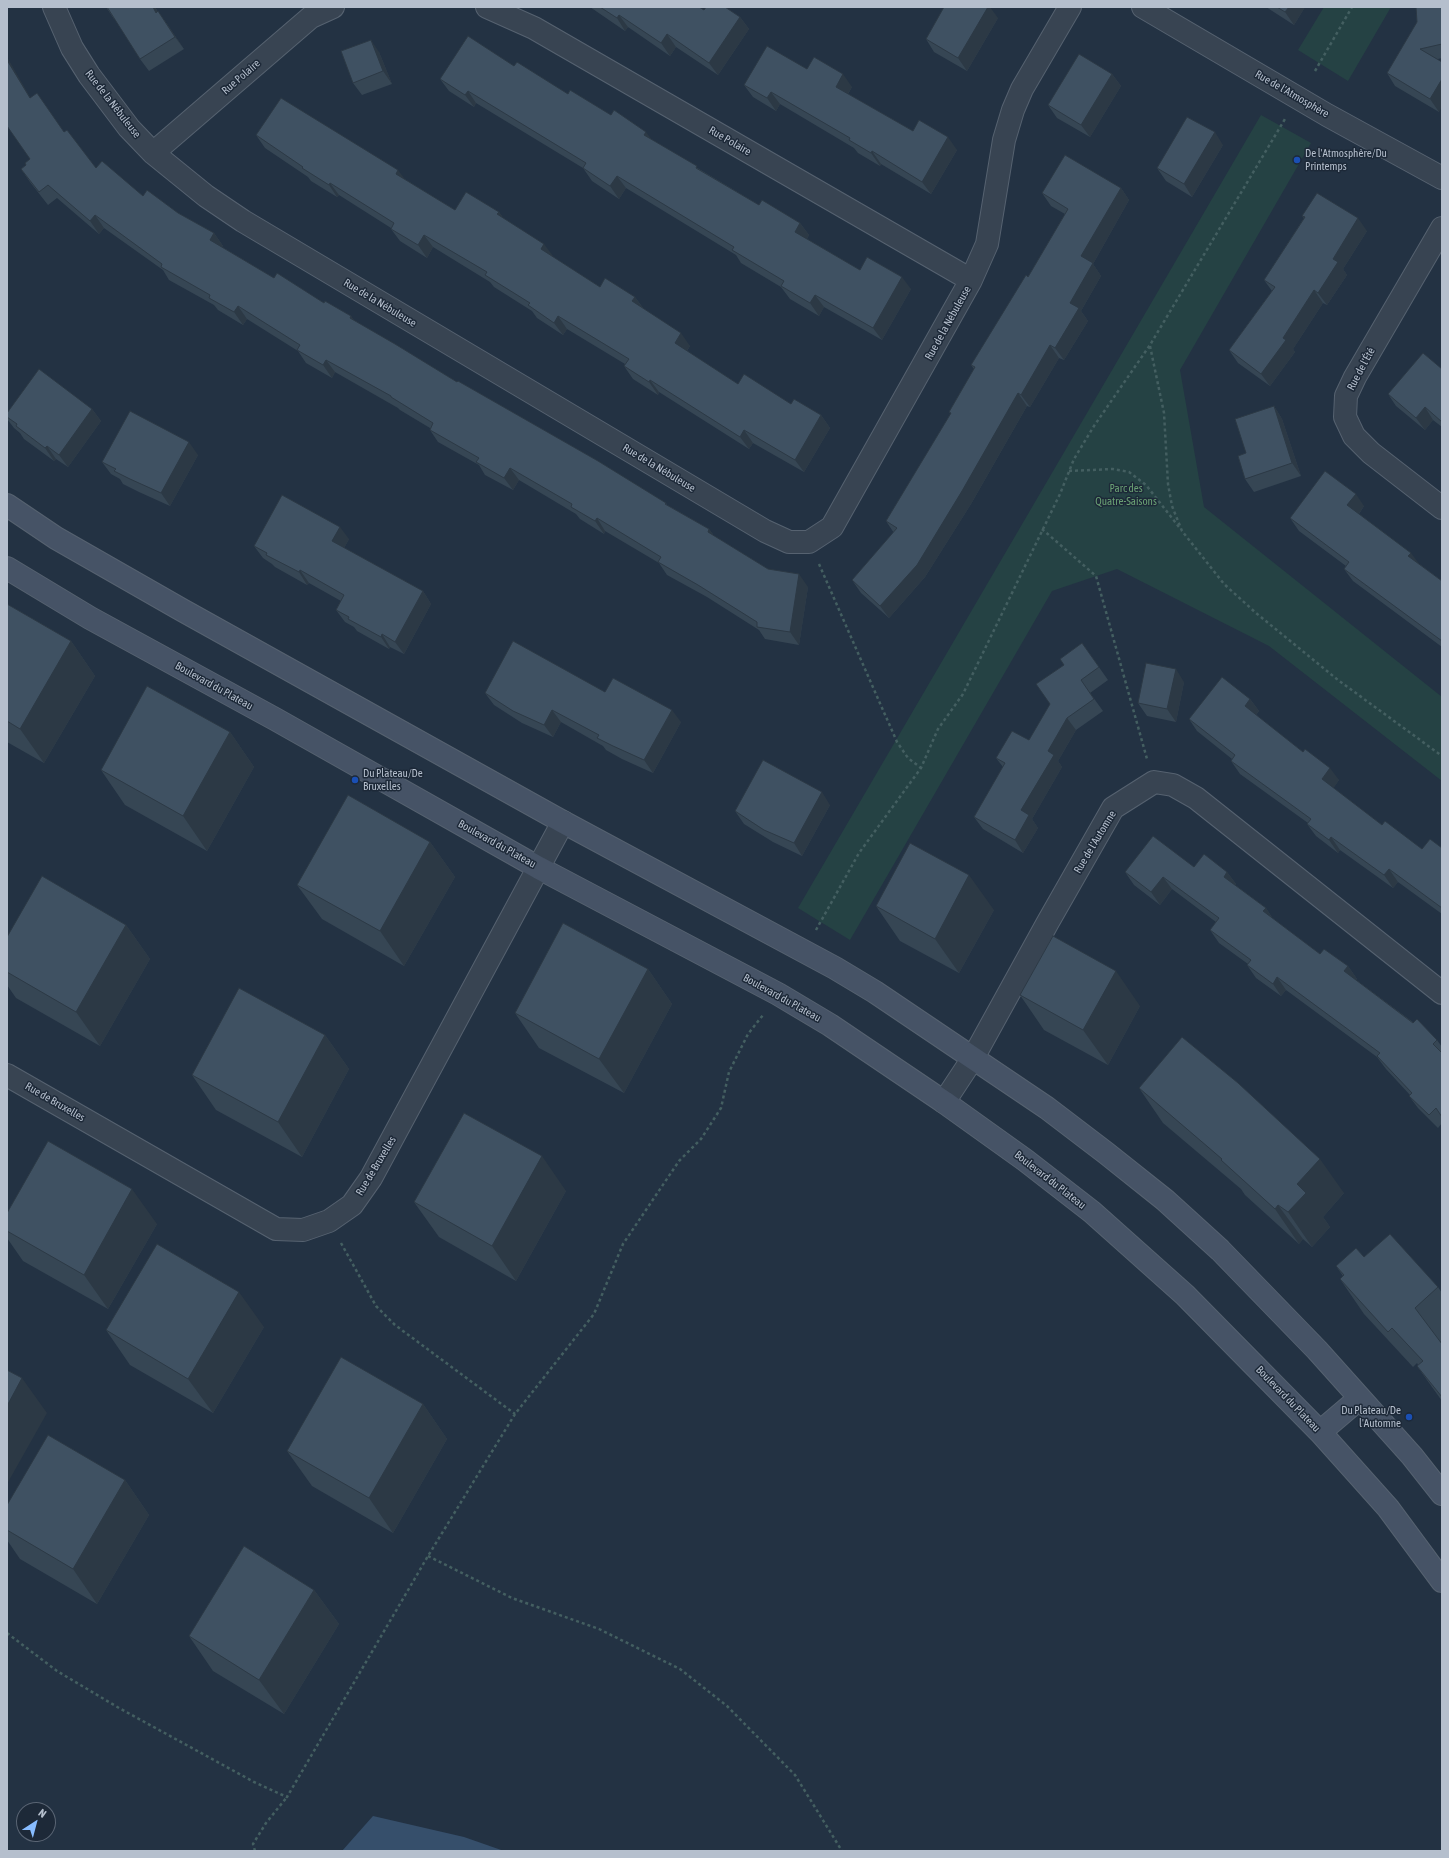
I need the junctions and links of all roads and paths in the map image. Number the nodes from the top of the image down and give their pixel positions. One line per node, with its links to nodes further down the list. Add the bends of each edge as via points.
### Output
1 (54, 7): 9 (street, Rue de la Nébuleuse, via 72,48 89,75 129,128)
2 (333, 7): 9 (street, Rue Polaire, via 311,17)
3 (487, 7): 12 (street, Rue Polaire, via 534,28)
4 (1070, 7): 12 (street, Rue de la Nébuleuse, via 1022,89 1013,110 1004,140 987,244)
5 (1144, 7): 10 (street, Rue de l'Atmosphère, via 1327,115)
6 (1352, 7): 7 (path)
7 (1315, 71)
8 (1287, 116): 13 (path)
9 (153, 153): 19 (street, Rue de la Nébuleuse, via 206,196 243,221 765,531 789,542)
10 (1442, 178)
11 (1442, 228): 16 (street, Rue de l'Été, via 1355,377 1346,396 1345,417 1354,436 1371,453)
12 (971, 280): 19 (street, Rue de la Nébuleuse, via 845,506 832,527)
13 (1150, 345): 14 (path, via 1094,426); 18 (path, via 1164,412 1171,499)
14 (1069, 471): 17 (path); 18 (path, via 1113,469 1129,472 1146,485)
15 (7, 505): 24 (main road, via 56,538 182,610)
16 (1442, 508)
17 (1042, 529): 22 (path, via 963,694 938,729); 23 (path, via 1096,576)
18 (1182, 531): 21 (path, via 1224,584 1256,613 1338,680)
19 (809, 542): 22 (path, via 897,742 908,758)
20 (7, 568): 25 (main road, Boulevard du Plateau, via 90,618)
21 (1442, 756)
22 (921, 768): 26 (path, via 859,853)
23 (1154, 782): 27 (street, via 1173,784 1196,798); 29 (street, Rue de l'Automne, via 1113,808)
24 (563, 822): 25 (street, Rue de Bruxelles); 29 (main road, via 835,968)
25 (539, 868): 31 (main road, Boulevard du Plateau, via 778,994 830,1025); 32 (street, Rue de Bruxelles, via 371,1178 352,1205)
26 (815, 932)
27 (1442, 993)
28 (767, 1010): 34 (path, via 748,1034 729,1072 721,1108 701,1139 679,1161 623,1244 594,1314)
29 (973, 1058): 31 (street, Rue de l'Automne); 33 (main road, via 1046,1108 1165,1200 1220,1250)
30 (7, 1075): 32 (street, Rue de Bruxelles, via 276,1229 304,1230)
31 (944, 1102): 35 (main road, Boulevard du Plateau, via 1092,1212 1185,1295)
32 (329, 1221): 34 (path, via 376,1306 395,1325)
33 (1360, 1398): 35 (main road); 36 (main road)
34 (515, 1414): 37 (path)
35 (1320, 1432): 38 (main road, Boulevard du Plateau, via 1388,1508)
36 (1442, 1494)
37 (428, 1556): 40 (path); 42 (path, via 512,1598 599,1630 680,1669 727,1706 795,1775)
38 (1442, 1581)
39 (7, 1632): 40 (path, via 57,1671 119,1708 254,1782)
40 (287, 1797): 41 (path, via 266,1823 254,1844)
41 (255, 1851)
42 (842, 1851)

